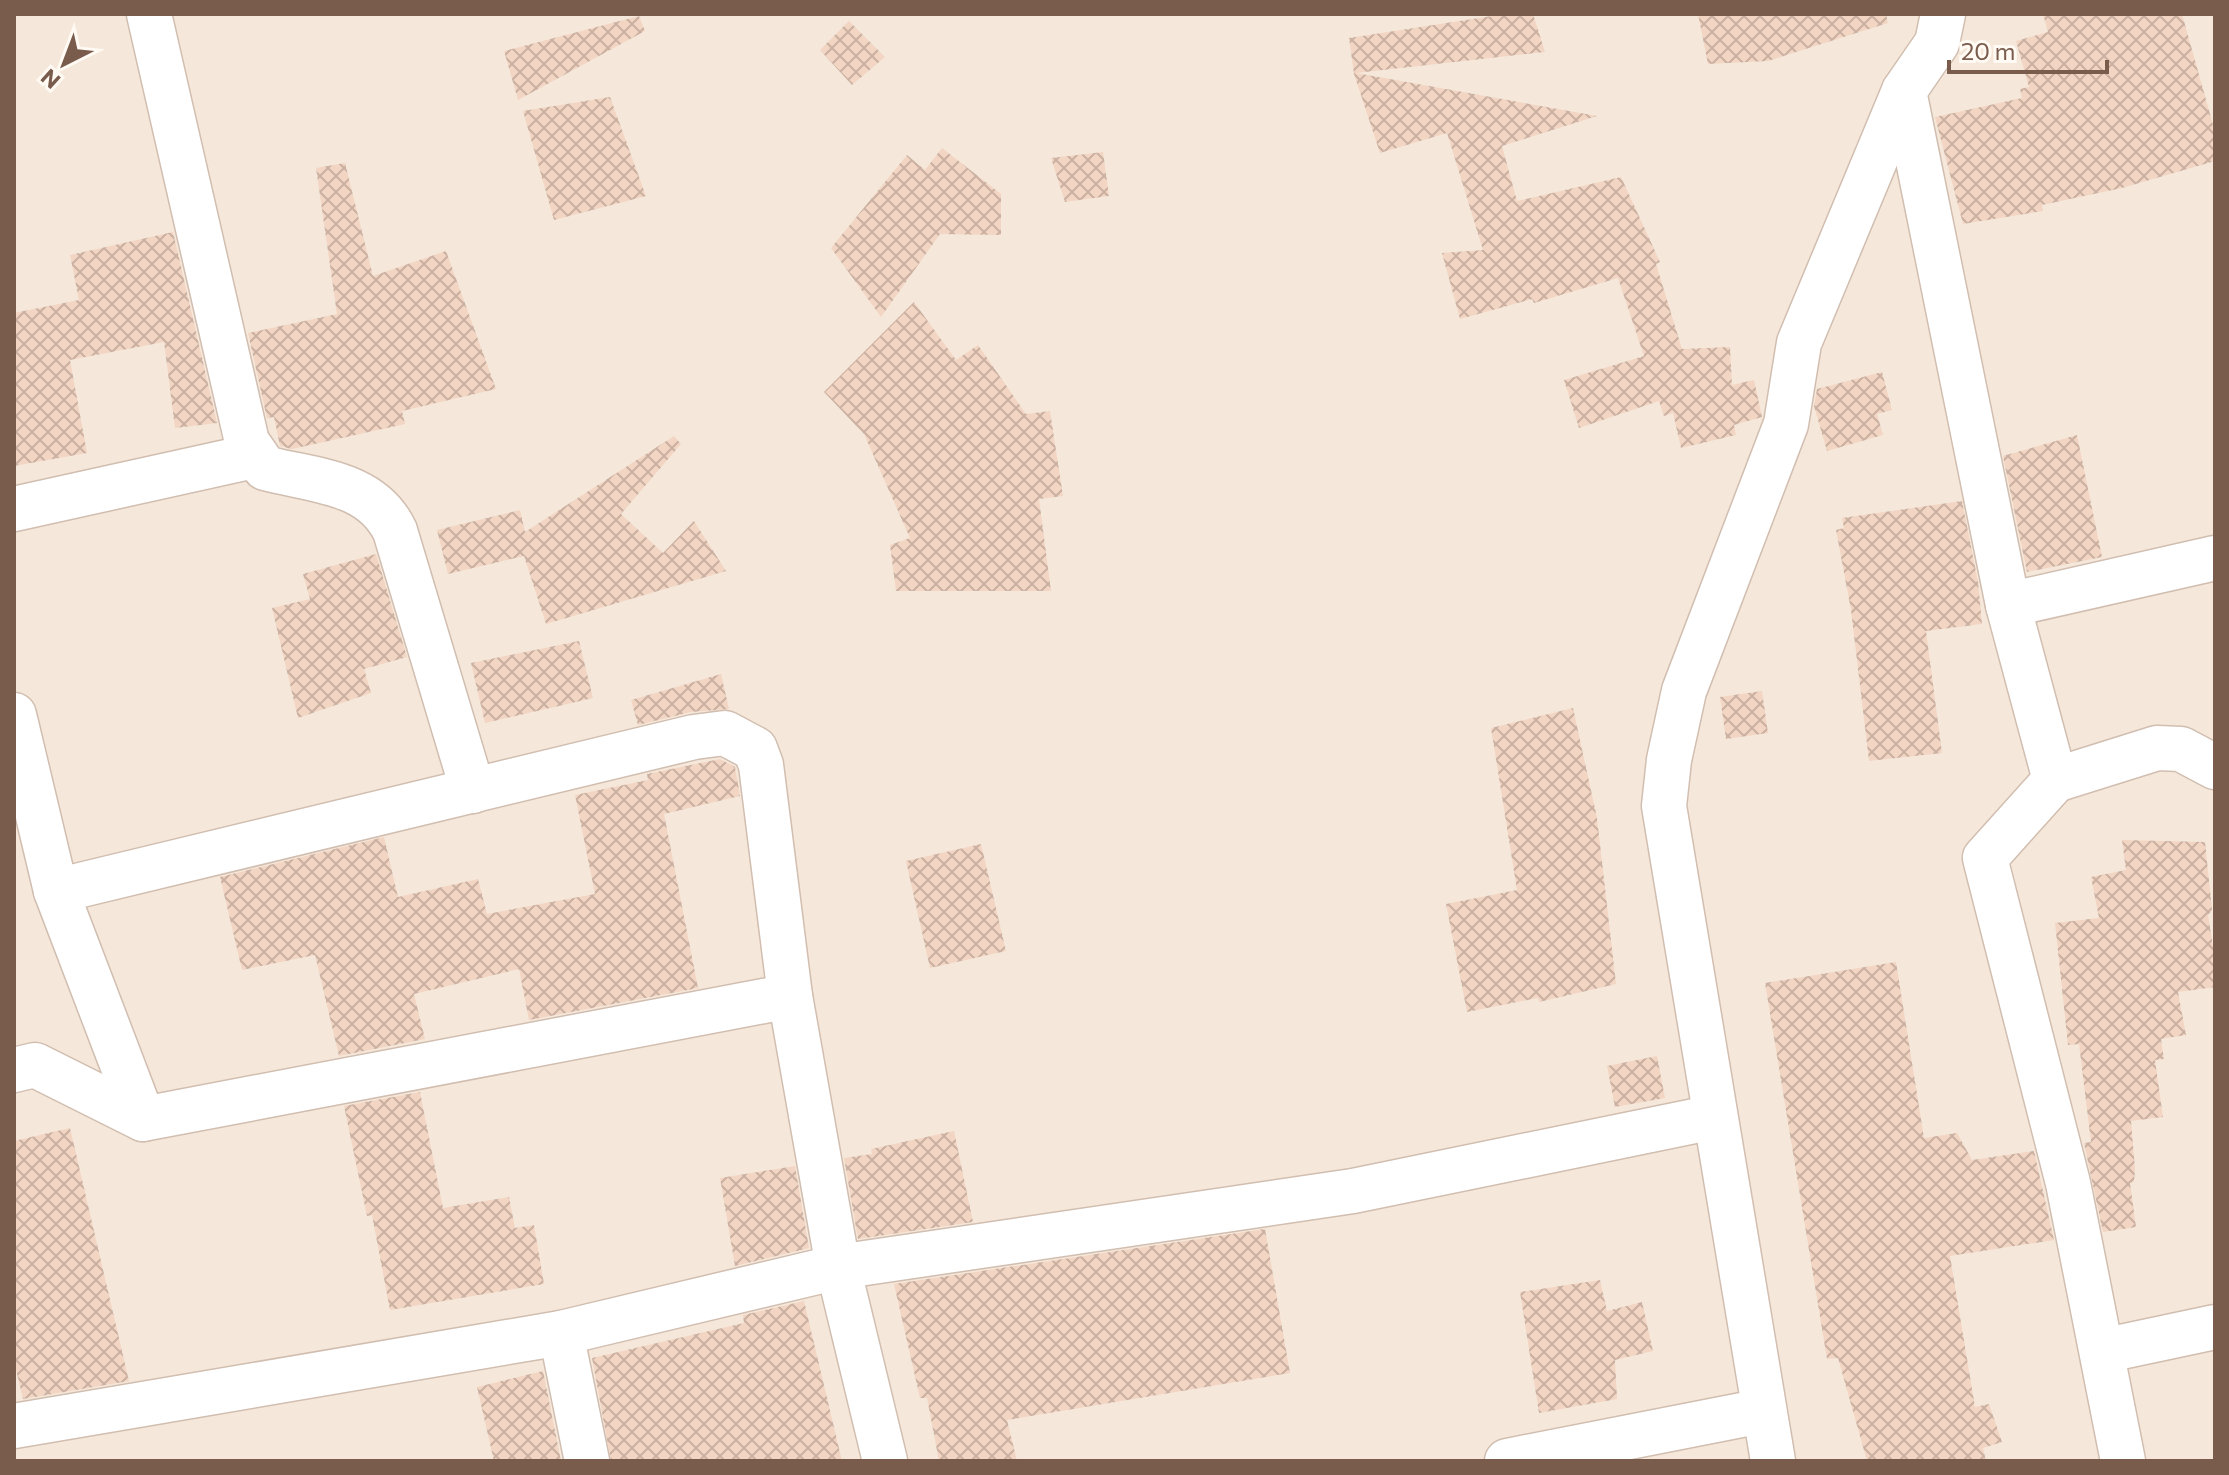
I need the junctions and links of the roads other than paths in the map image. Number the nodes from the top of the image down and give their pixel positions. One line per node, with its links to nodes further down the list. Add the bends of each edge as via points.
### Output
1 (149, 14): 4 (street)
2 (1943, 14): 3 (street, via 1937,43)
3 (1904, 91): 7 (street); 15 (street, via 1799,343 1786,424 1684,691 1669,760 1664,806)
4 (254, 456): 5 (street); 11 (street, via 265,468 371,498 386,512)
5 (14, 509)
6 (2215, 558): 7 (street)
7 (2008, 605): 10 (street)
8 (14, 715): 12 (street)
9 (2215, 767): 10 (street, via 2181,749 2157,748)
10 (2055, 780): 20 (street, via 1985,858 2068,1183)
11 (473, 791): 12 (street); 13 (street, via 694,737 725,733 755,749)
12 (56, 891): 16 (street)
13 (790, 996): 16 (street); 17 (street)
14 (14, 1070): 16 (street, via 35,1065)
15 (1714, 1117): 17 (street, via 1353,1191); 21 (street)
16 (143, 1119)
17 (838, 1267): 19 (street); 24 (street)
18 (2215, 1327): 20 (street)
19 (561, 1333): 22 (street); 23 (street)
20 (2102, 1351): 27 (street)
21 (1762, 1411): 25 (street); 26 (street)
22 (14, 1426)
23 (587, 1461)
24 (885, 1461)
25 (1507, 1461)
26 (1773, 1461)
27 (2123, 1461)

